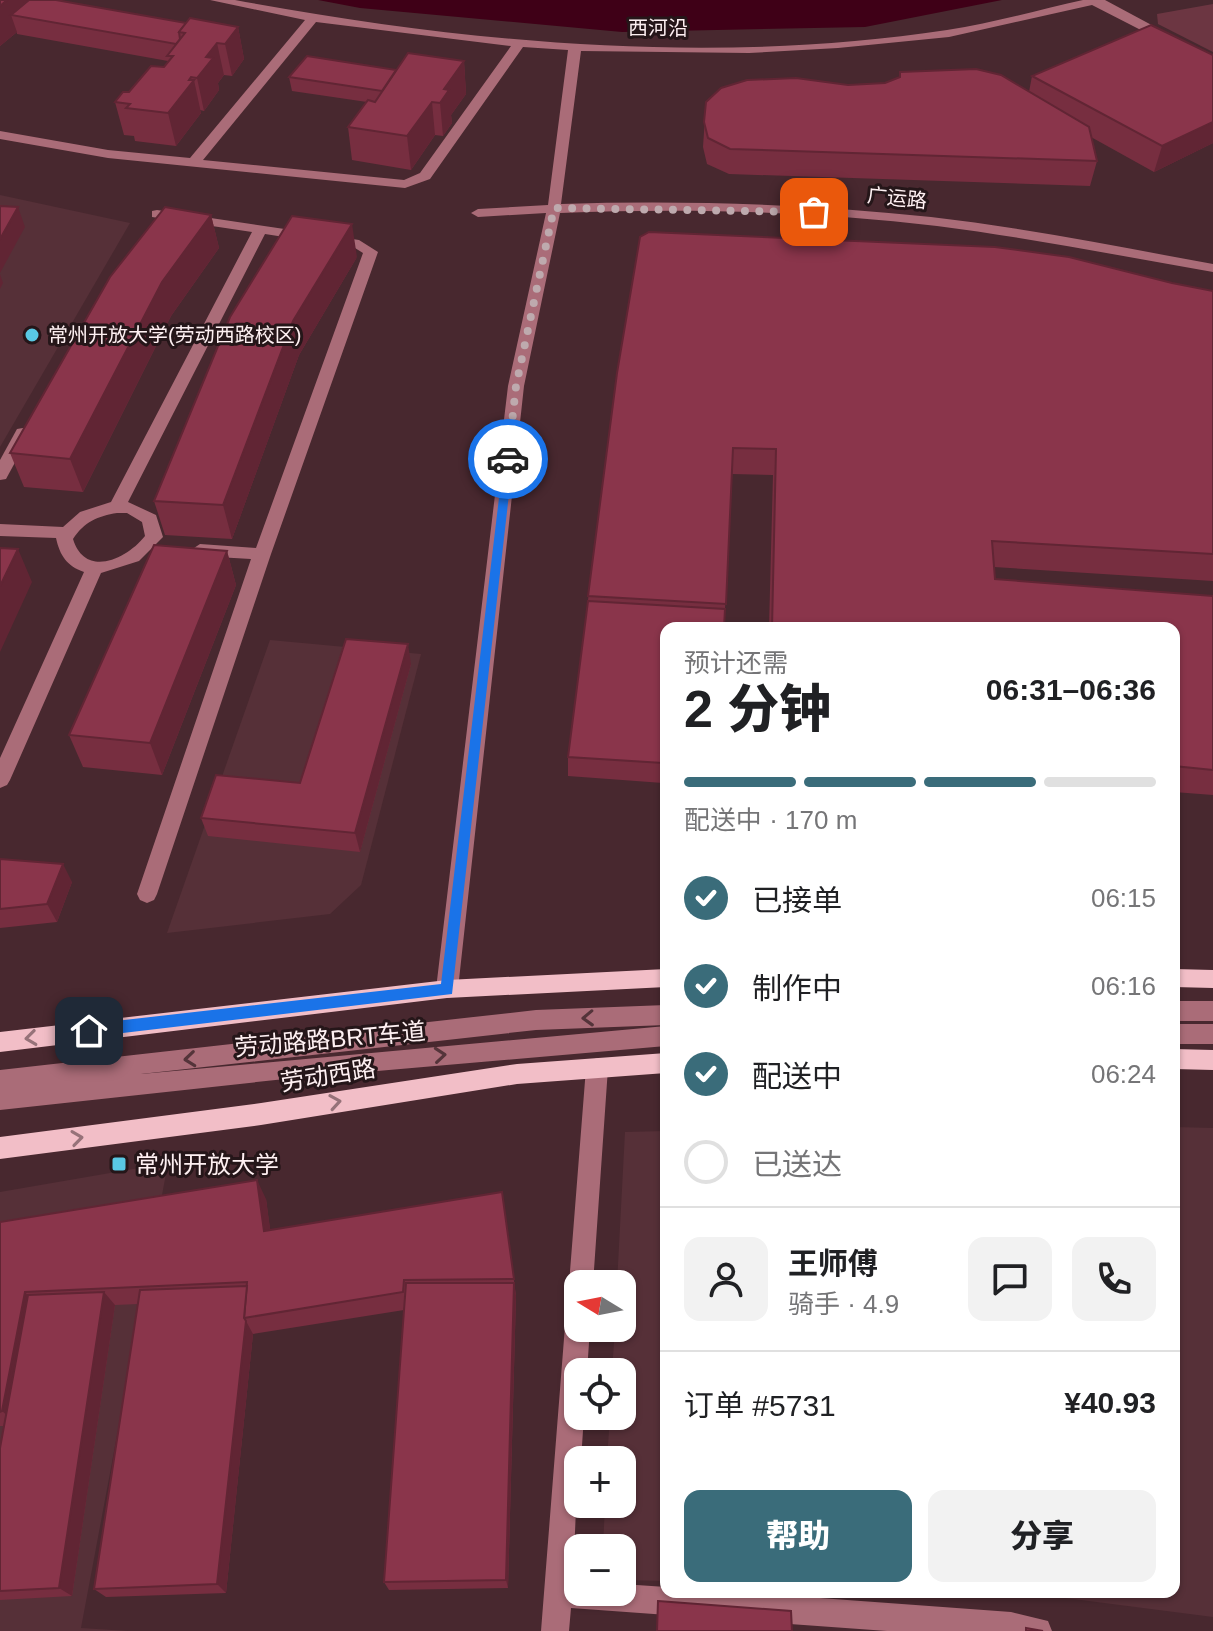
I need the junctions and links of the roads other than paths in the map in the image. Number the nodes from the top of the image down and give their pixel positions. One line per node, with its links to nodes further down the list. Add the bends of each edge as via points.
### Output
1 (216, 0): 3 (street, 西河沿)
2 (1096, 1): 5 (street, 西河沿, via 929,36 787,47); 6 (street)
3 (312, 19): 4 (street, 西河沿); 8 (street)
4 (520, 42): 5 (street, 西河沿); 8 (street, via 425,176 405,184)
5 (575, 47): 9 (street)
6 (1213, 63)
7 (0, 135): 8 (street)
8 (193, 163)
9 (554, 208): 10 (street, 广运路); 13 (street, 广运路, via 842,212 999,230); 27 (street, via 516,386)
10 (478, 213)
11 (157, 214): 12 (street)
12 (260, 231): 16 (street); 20 (street, via 359,244 371,252)
13 (1213, 268)
14 (30, 421): 15 (street)
15 (0, 475)
16 (117, 507): 18 (street, via 89,513); 19 (street, via 150,519)
17 (0, 530): 18 (street)
18 (67, 533): 21 (street, via 65,549 71,558)
19 (162, 548): 20 (street); 21 (street, via 125,563)
20 (262, 554): 23 (street)
21 (95, 567): 22 (street)
22 (0, 780)
23 (147, 894)
24 (660, 978): 27 (main road)
25 (1180, 978): 26 (main road)
26 (1213, 979)
27 (447, 989): 34 (main road, one-way to 34)
28 (1180, 1011): 29 (street)
29 (1213, 1011)
30 (660, 1015): 39 (street, one-way to 39, via 536,1020)
31 (1180, 1034): 32 (street)
32 (1213, 1034)
33 (660, 1037): 40 (street, 劳动路路BRT车道, one-way to 33)
34 (0, 1042)
35 (1180, 1059): 36 (main road)
36 (1213, 1060)
37 (660, 1063): 38 (main road, 劳动西路)
38 (597, 1068): 41 (main road, 劳动西路, one-way to 38, via 517,1074); 42 (street)
39 (0, 1080)
40 (0, 1100)
41 (0, 1148)
42 (582, 1270)
43 (577, 1342): 44 (street)
44 (558, 1593): 45 (street); 46 (street)
45 (818, 1622): 47 (street)
46 (555, 1631)
47 (1038, 1631)

